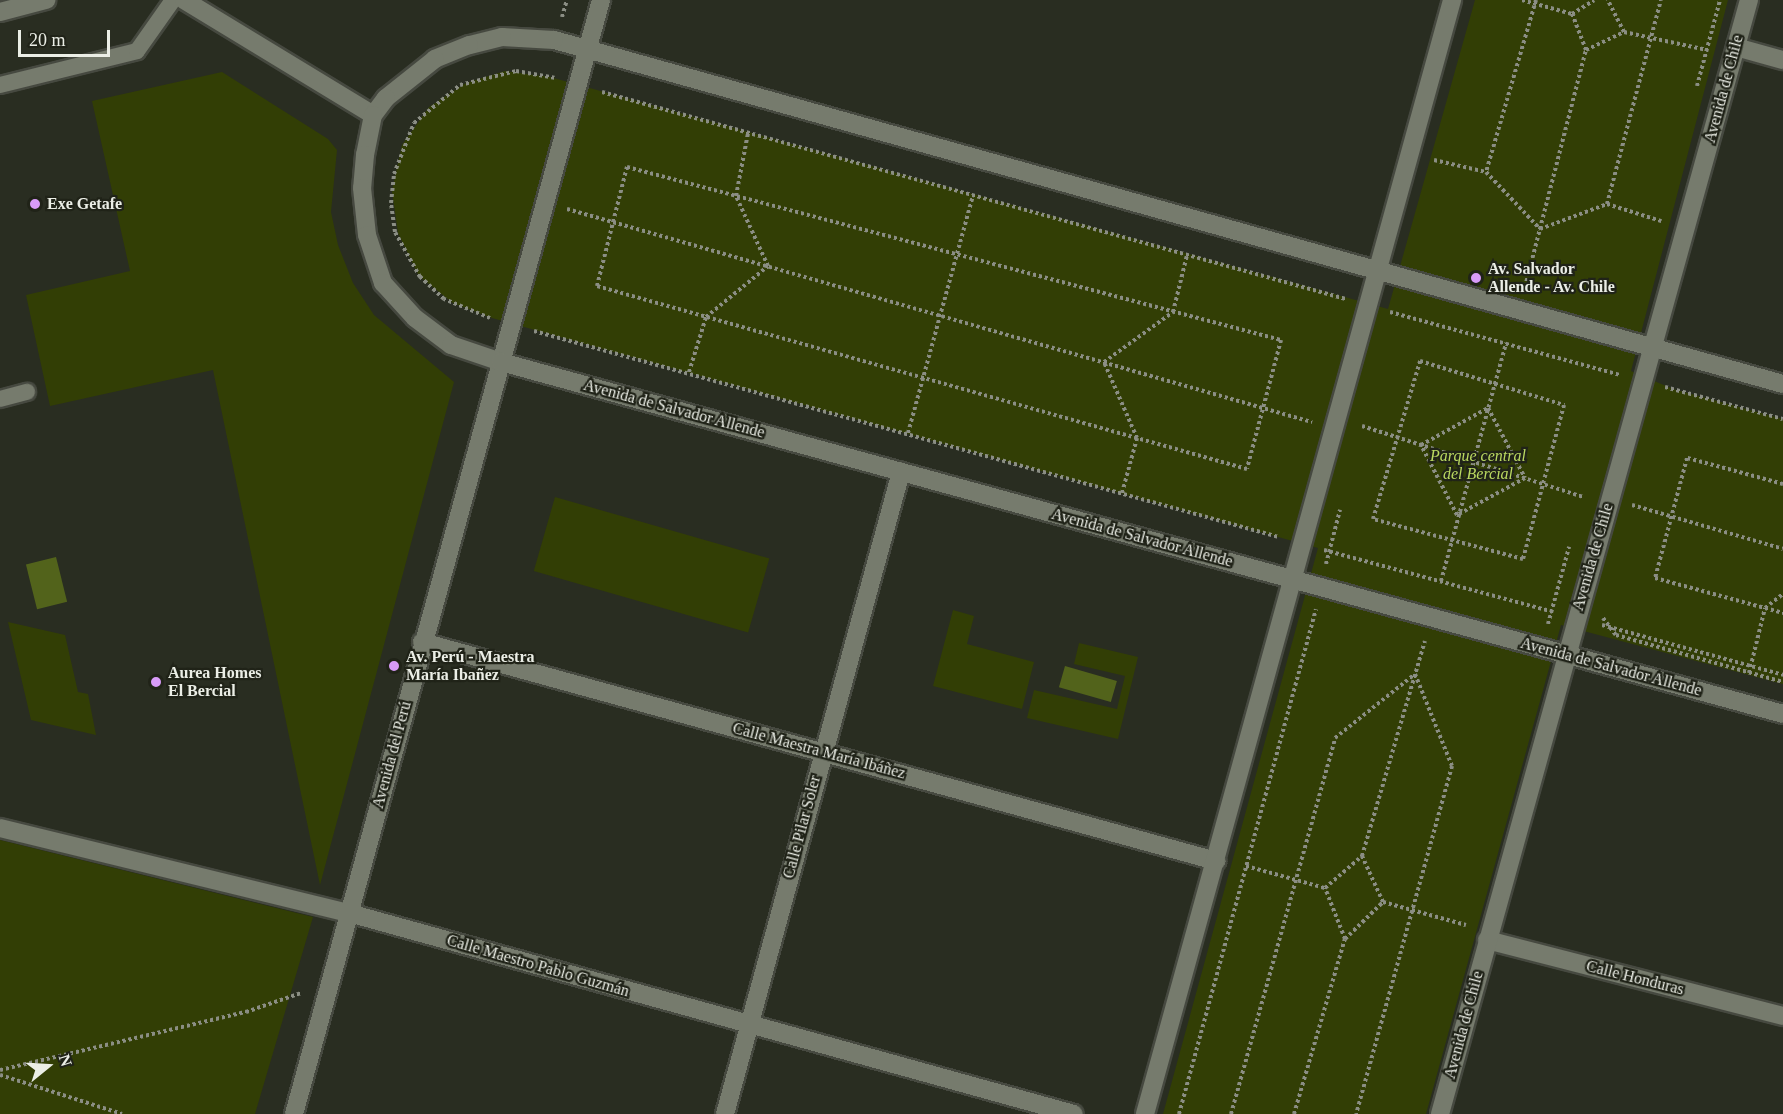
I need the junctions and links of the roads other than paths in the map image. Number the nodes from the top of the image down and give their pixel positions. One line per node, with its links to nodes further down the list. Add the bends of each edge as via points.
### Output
1 (46, 0): 7 (street)
2 (173, 0): 11 (lane, via 137,51)
3 (183, 0): 12 (street)
4 (601, 0): 9 (street)
5 (1452, 0): 13 (street)
6 (1749, 0): 8 (street, Avenida de Chile)
7 (0, 12)
8 (1736, 47): 10 (street); 14 (street, Avenida de Chile)
9 (587, 52): 12 (street, via 540,39 502,37 469,45 435,59 398,85); 13 (street); 15 (street)
10 (1783, 60)
11 (0, 85)
12 (373, 115): 15 (street, Avenida de Salvador Allende, via 362,188 367,235 383,283 415,318 451,345)
13 (1378, 271): 14 (street); 20 (street)
14 (1652, 348): 16 (street); 22 (street, Avenida de Chile)
15 (501, 362): 19 (street, Avenida de Salvador Allende); 21 (street, Avenida del Perú)
16 (1783, 384)
17 (27, 392): 18 (lane)
18 (0, 399)
19 (901, 472): 20 (street, Avenida de Salvador Allende); 24 (street, Calle Pilar Soler)
20 (1293, 579): 22 (street, Avenida de Salvador Allende); 26 (street)
21 (422, 642): 24 (street, Calle Maestra María Ibáñez); 27 (street, Avenida del Perú)
22 (1566, 654): 23 (street, Avenida de Salvador Allende); 28 (street, Avenida de Chile)
23 (1783, 714)
24 (822, 752): 26 (street, Calle Maestra María Ibáñez); 30 (street, Calle Pilar Soler)
25 (0, 828): 27 (street, Calle Maestro Pablo Guzmán)
26 (1216, 861): 34 (street)
27 (349, 913): 30 (street, Calle Maestro Pablo Guzmán); 31 (street, Avenida del Perú)
28 (1487, 940): 29 (street, Calle Honduras); 35 (street, Avenida de Chile)
29 (1783, 1016)
30 (750, 1026): 32 (street, Calle Pilar Soler); 33 (street, Calle Maestro Pablo Guzmán)
31 (294, 1114)
32 (725, 1114)
33 (1074, 1114)
34 (1145, 1114)
35 (1440, 1114)

